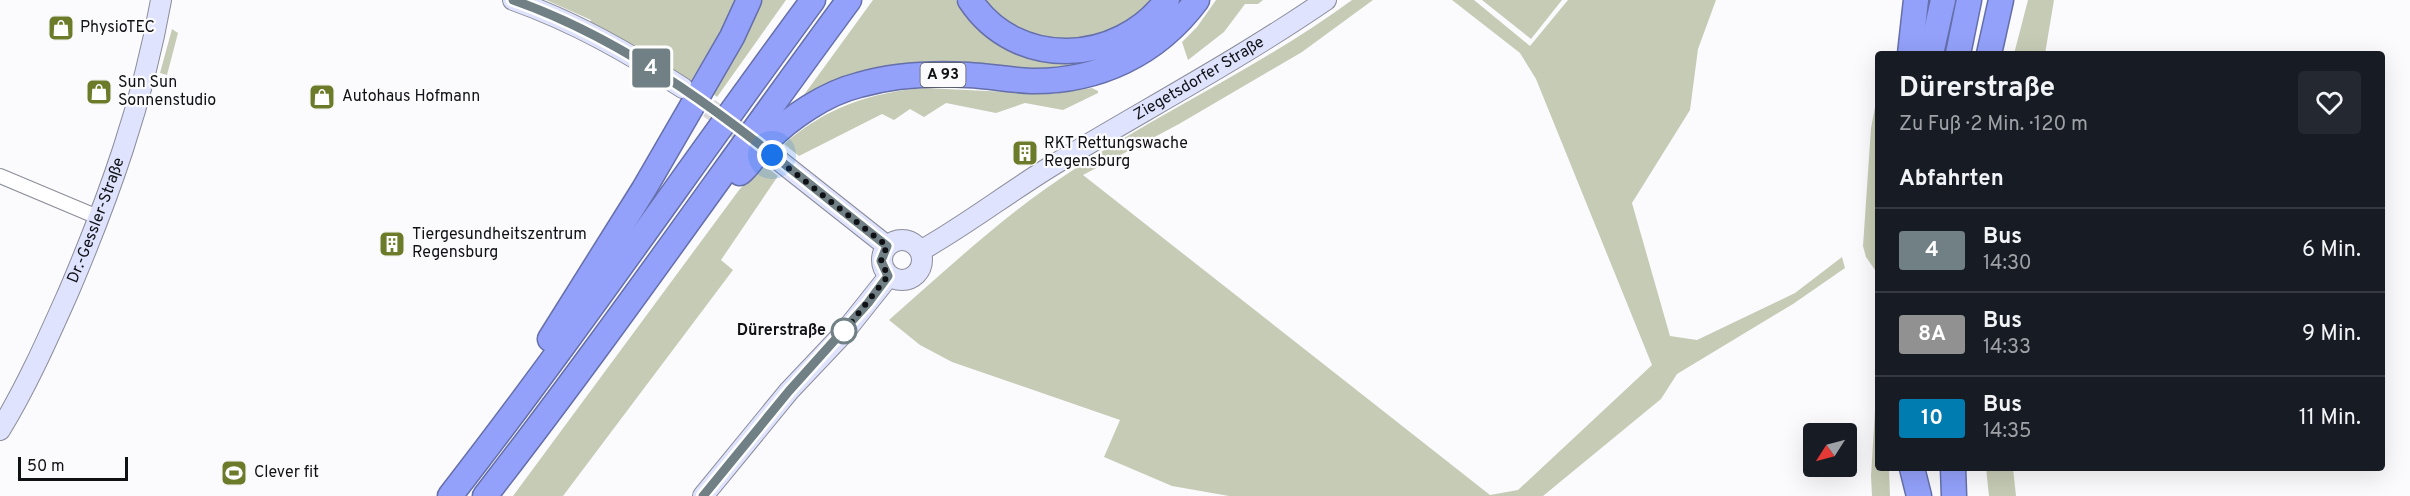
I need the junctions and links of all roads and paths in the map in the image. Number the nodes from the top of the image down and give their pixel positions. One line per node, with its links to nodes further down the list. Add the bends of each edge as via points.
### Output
1 (161, 0): 22 (street, Dr.-Gessler-Straße, via 138,105)
2 (513, 0): 18 (street, via 599,37)
3 (748, 0): 27 (highway, via 732,37 644,189 550,339 510,394)
4 (813, 0): 27 (highway)
5 (849, 0): 21 (highway, A 93)
6 (970, 0): 7 (highway, via 978,13 1014,41 1063,52 1090,50 1115,40 1142,24)
7 (1167, 0)
8 (1197, 0): 21 (highway, A 93, via 1173,28 1145,51 1126,62 1071,79 1031,81 913,75 857,85 808,107 767,141 743,171)
9 (1326, 0): 24 (street, Ziegetsdorfer Straße)
10 (1916, 0): 14 (highway)
11 (1943, 0): 15 (highway)
12 (1970, 0): 16 (highway)
13 (2001, 0): 17 (highway)
14 (1910, 51)
15 (1932, 51)
16 (1959, 51)
17 (1990, 51)
18 (683, 88)
19 (772, 155): 23 (street)
20 (0, 176): 22 (street)
21 (705, 201): 32 (highway, A 93)
22 (100, 218): 26 (street, Dr.-Gessler-Straße, via 23,391)
23 (887, 246): 24 (street, via 909,241); 25 (street, via 881,261)
24 (920, 251): 25 (street, via 922,260 917,274 903,280)
25 (888, 276): 33 (street)
26 (0, 430)
27 (494, 440): 31 (highway)
28 (1913, 471): 34 (highway)
29 (1924, 471): 35 (highway)
30 (1953, 471): 36 (highway)
31 (450, 496)
32 (485, 496)
33 (703, 496)
34 (1919, 496)
35 (1925, 496)
36 (1954, 496)

